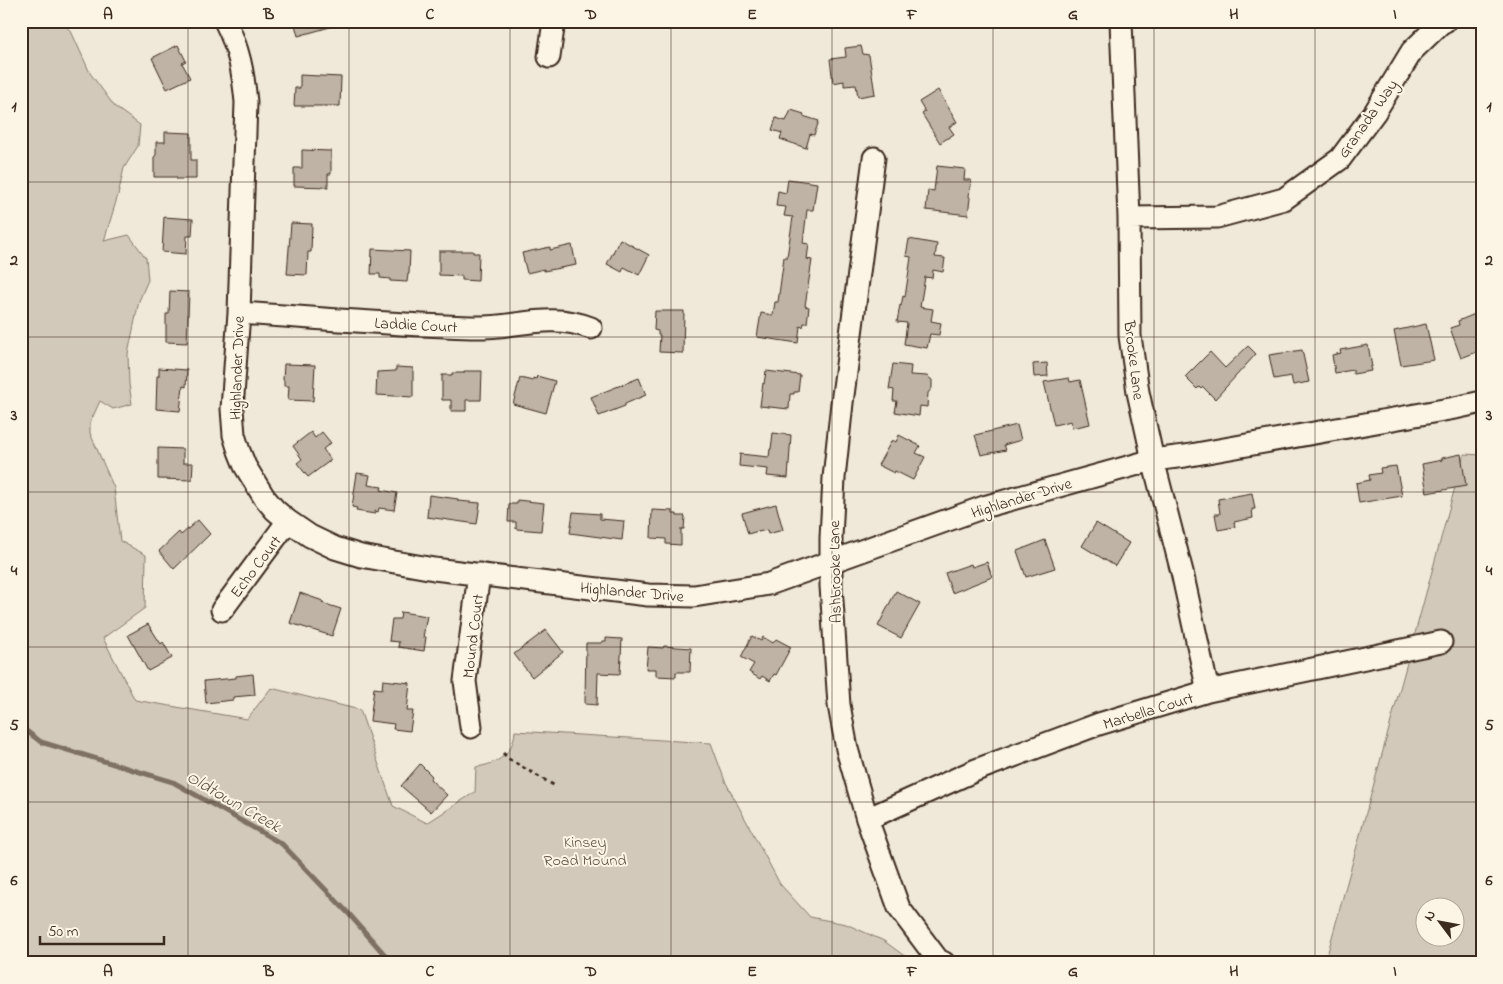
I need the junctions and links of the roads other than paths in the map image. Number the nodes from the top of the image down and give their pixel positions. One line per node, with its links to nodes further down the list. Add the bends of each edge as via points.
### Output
1 (225, 21): 8 (street, Highlander Drive, via 238,51 246,102)
2 (554, 21): 5 (street)
3 (1121, 21): 7 (street, Brooke Lane)
4 (1445, 21): 7 (street, Granada Way, via 1412,51 1375,112 1340,159 1284,199 1217,217)
5 (549, 57)
6 (874, 158): 13 (street, Ashbrooke Lane, via 834,478)
7 (1129, 218): 11 (street, Brooke Lane, via 1130,336)
8 (239, 314): 9 (street, Laddie Court, via 473,328 551,320); 12 (street, Highlander Drive, via 232,409 234,435 245,466 264,497)
9 (591, 328)
10 (1482, 402): 11 (street, Highlander Drive)
11 (1153, 460): 13 (street, Highlander Drive, via 987,506); 17 (street, Brooke Lane)
12 (288, 521): 14 (street, Highlander Drive, via 335,548 361,556); 15 (street, Echo Court)
13 (831, 563): 14 (street, Highlander Drive, via 769,584 694,596 648,595); 19 (street, Ashbrooke Lane, via 839,705 847,749)
14 (479, 574): 18 (street, Mound Court, via 465,681)
15 (222, 610)
16 (1441, 642): 17 (street, Marbella Court)
17 (1208, 691): 19 (street, Marbella Court, via 1099,724 976,770)
18 (471, 727)
19 (867, 819): 20 (street, Ashbrooke Lane, via 899,908 938,960)
20 (944, 963)

